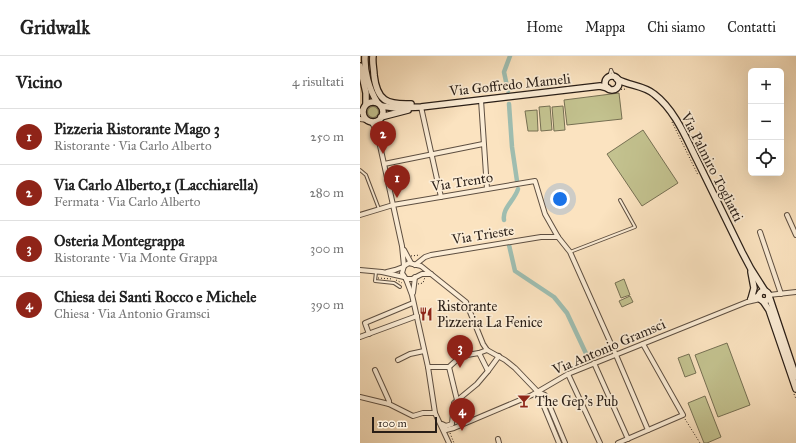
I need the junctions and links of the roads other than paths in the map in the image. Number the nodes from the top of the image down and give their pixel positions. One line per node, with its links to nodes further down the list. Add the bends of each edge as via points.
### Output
1 (365, 56): 11 (street, via 371,90)
2 (373, 56): 12 (street, via 375,82 381,98 397,104)
3 (360, 66): 5 (street)
4 (611, 78): 6 (street); 7 (street); 8 (street, via 618,83); 9 (street, via 606,85)
5 (362, 82): 14 (street, via 366,93)
6 (623, 83): 8 (street, Via Goffredo Mameli); 37 (street, Via Palmiro Togliatti, via 640,86 653,93 676,120)
7 (600, 86): 9 (street, Via Goffredo Mameli); 10 (street, Via Goffredo Mameli)
8 (616, 87): 9 (street, Via Goffredo Mameli)
9 (607, 89)
10 (481, 100): 12 (street, Via Goffredo Mameli); 19 (street)
11 (379, 104): 13 (street, Via Goffredo Mameli, via 396,108); 14 (street, via 371,102); 16 (street, via 383,112)
12 (438, 105): 13 (street, Via Goffredo Mameli)
13 (421, 107): 16 (street, Via Goffredo Mameli); 20 (street)
14 (363, 108): 17 (street, via 364,115)
15 (360, 119): 17 (street)
16 (379, 119): 17 (street); 18 (street)
17 (369, 121): 18 (street)
18 (377, 132): 21 (street)
19 (484, 144): 20 (street); 23 (street)
20 (432, 155): 21 (street); 24 (street)
21 (384, 164): 26 (street)
22 (360, 170): 27 (lane, via 366,175)
23 (487, 189): 24 (street, Via Trento); 32 (street, Via Trento, via 535,181 545,214)
24 (441, 197): 26 (street, Via Trento)
25 (620, 200): 34 (lane, via 635,227)
26 (393, 205): 27 (street, Via Trento); 33 (street)
27 (379, 209): 28 (street, Via Trento)
28 (360, 215)
29 (787, 215): 31 (street)
30 (760, 232): 47 (street)
31 (796, 232)
32 (558, 237): 34 (street); 35 (street, Via Trieste, via 541,237 430,255)
33 (402, 246): 35 (street); 36 (street)
34 (570, 252): 59 (street)
35 (414, 264): 36 (street); 41 (street); 42 (street, via 418,271)
36 (403, 266): 40 (street); 43 (street, via 402,273)
37 (751, 269): 44 (street, Via Palmiro Togliatti); 49 (street, Via Palmiro Togliatti)
38 (360, 270): 39 (street)
39 (376, 272): 40 (street); 45 (lane, via 375,281 394,283)
40 (382, 272): 43 (street)
41 (432, 274): 42 (street); 56 (street, via 466,302)
42 (416, 277): 43 (street); 48 (street)
43 (405, 278): 48 (street)
44 (754, 285): 49 (street, Via Palmiro Togliatti); 50 (street, Via Palmiro Togliatti)
45 (400, 287)
46 (796, 292): 47 (street)
47 (781, 294): 49 (street)
48 (412, 295): 51 (street)
49 (763, 296): 50 (street, Via Antonio Gramsci); 67 (street, Via Palmiro Togliatti); 70 (street, Via Palmiro Togliatti)
50 (749, 300): 55 (street, Via Antonio Gramsci)
51 (413, 303): 52 (street); 53 (street, via 365,323)
52 (417, 316): 53 (street); 57 (street)
53 (369, 334): 54 (street)
54 (360, 337)
55 (643, 344): 59 (street, Via Antonio Gramsci); 77 (street, via 683,415)
56 (487, 350): 58 (street); 60 (street)
57 (424, 351): 61 (street); 64 (street)
58 (479, 353): 63 (street, via 461,356); 66 (street)
59 (616, 355): 62 (street, Via Antonio Gramsci); 77 (street)
60 (499, 356): 66 (street); 71 (street, via 515,368)
61 (398, 360)
62 (594, 364): 68 (street, Via Antonio Gramsci); 78 (street)
63 (449, 366): 64 (street); 73 (street)
64 (428, 368): 75 (street)
65 (375, 370): 74 (street)
66 (488, 370): 73 (street, via 477,384)
67 (795, 370): 69 (street, Via Palmiro Togliatti)
68 (568, 374): 71 (street, Via Antonio Gramsci); 82 (street)
69 (796, 377)
70 (796, 389)
71 (538, 392): 76 (street, Via Antonio Gramsci, via 448,430); 80 (street); 81 (street, via 545,395)
72 (360, 397): 74 (street)
73 (457, 400): 76 (street, via 454,403 452,424 446,426)
74 (389, 404): 75 (street, via 413,416)
75 (435, 413): 76 (street)
76 (440, 423): 79 (street)
77 (648, 430): 78 (street)
78 (628, 439): 83 (street)
79 (449, 443)
80 (559, 443)
81 (565, 443)
82 (600, 443)
83 (618, 443)

